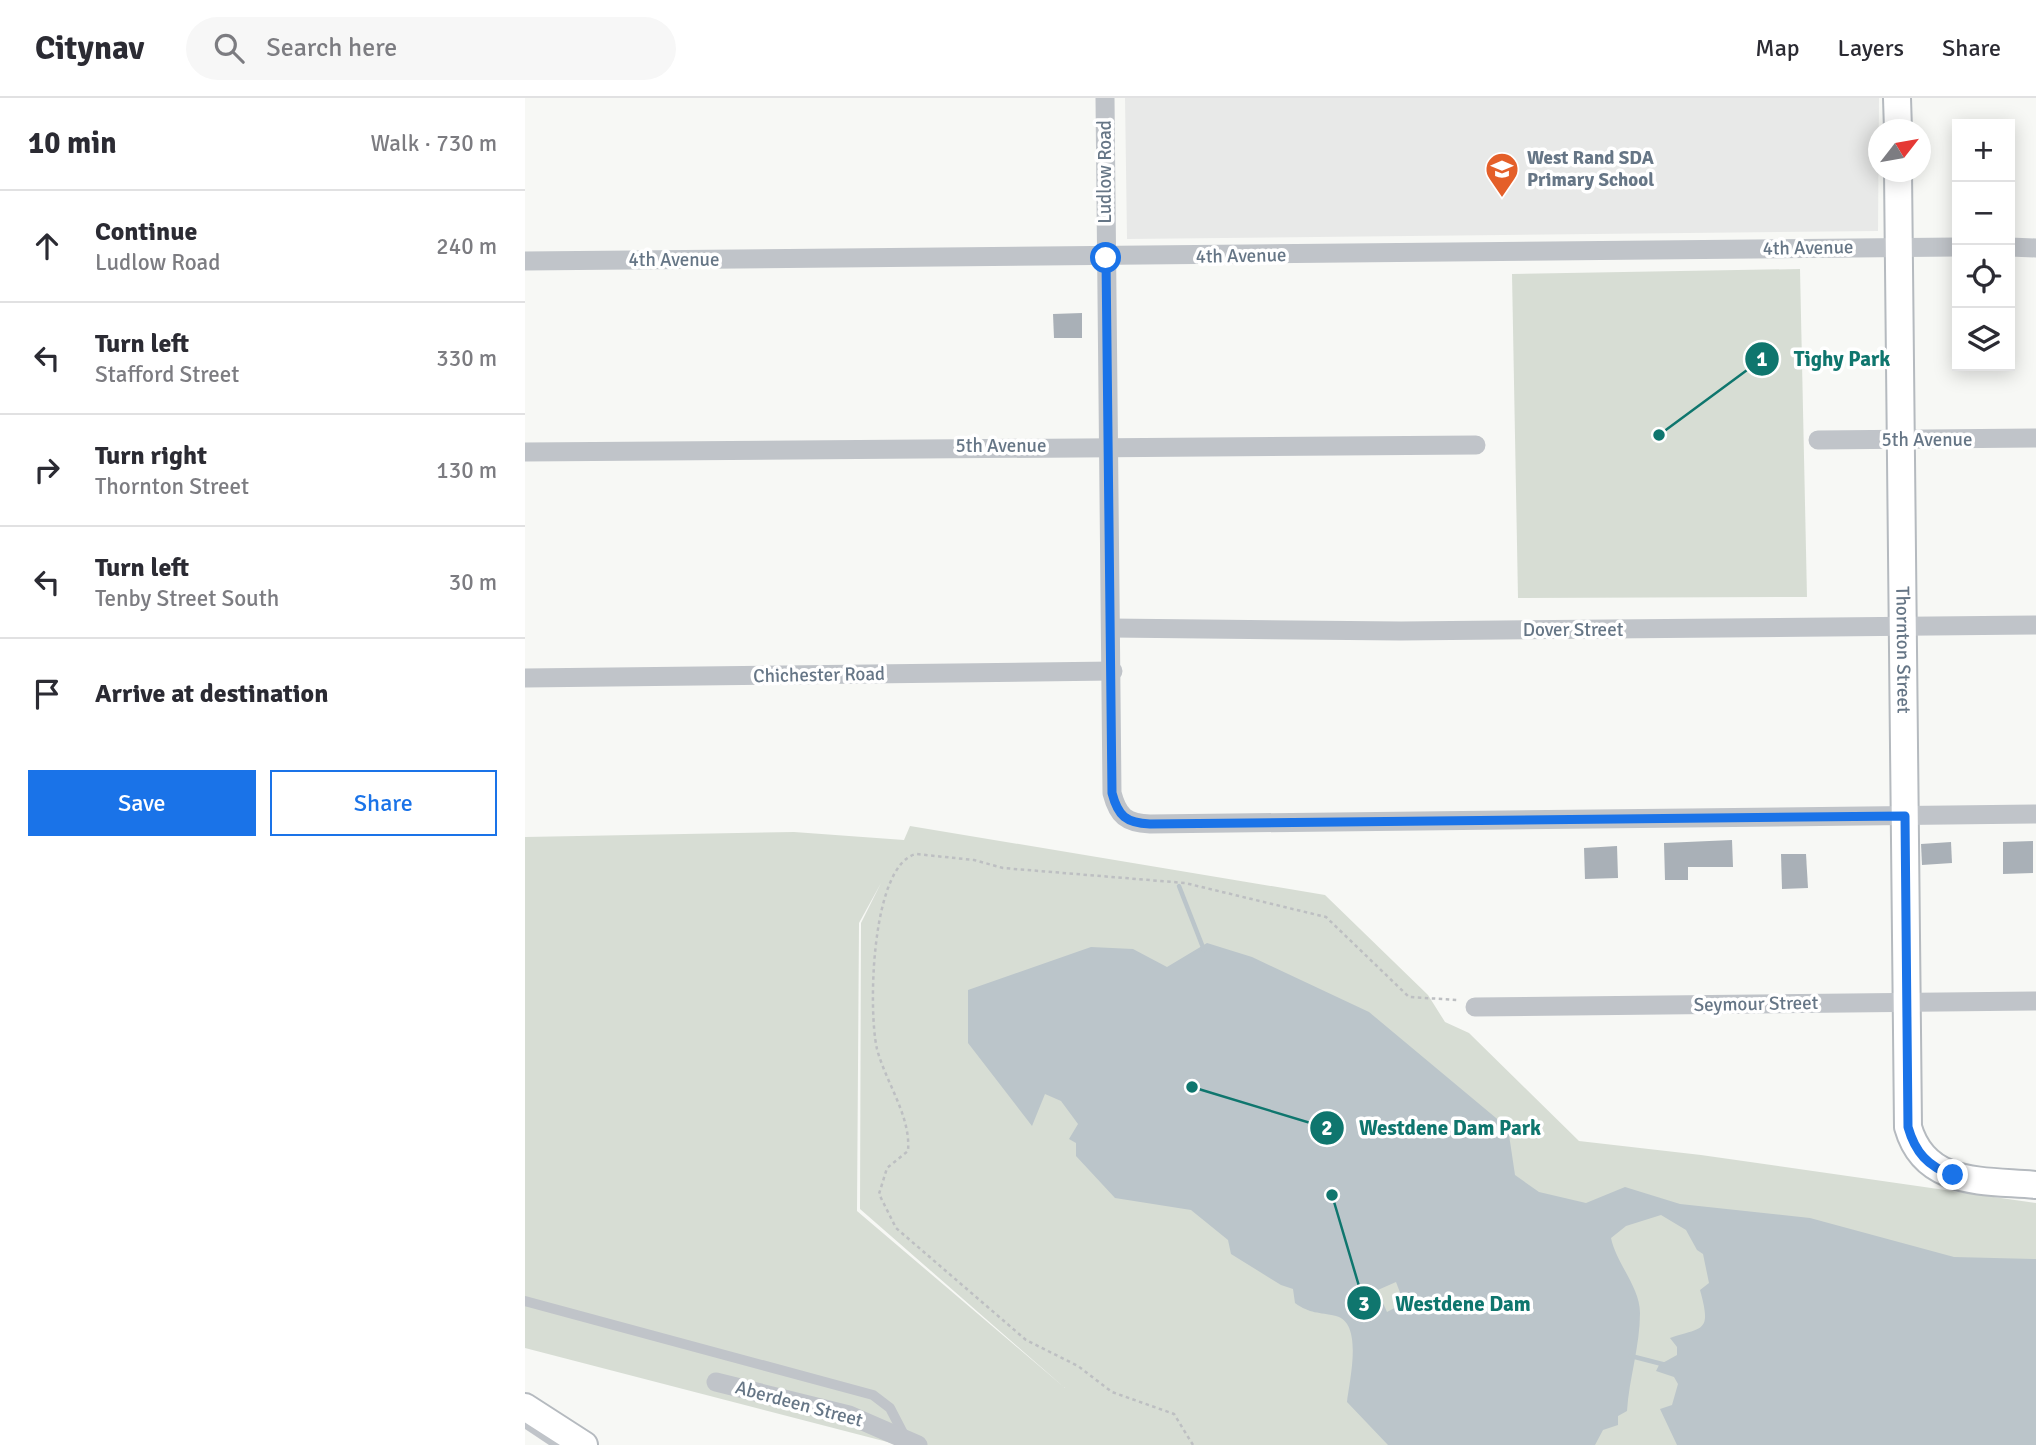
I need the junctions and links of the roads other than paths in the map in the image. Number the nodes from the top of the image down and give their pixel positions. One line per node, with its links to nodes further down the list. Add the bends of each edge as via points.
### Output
1 (1105, 98): 9 (street, Ludlow Road)
2 (1897, 98): 3 (street)
3 (1898, 119)
4 (1898, 182): 5 (street, Thornton Street)
5 (1899, 246): 6 (street, 4th Avenue); 9 (street, 4th Avenue); 13 (street, Thornton Street)
6 (1952, 247)
7 (2015, 247): 8 (street)
8 (2036, 248)
9 (1106, 258): 10 (street, 4th Avenue); 15 (street, Ludlow Road)
10 (525, 261)
11 (2036, 438): 13 (street, 5th Avenue)
12 (1818, 440): 13 (street, 5th Avenue)
13 (1902, 441): 18 (street, Thornton Street)
14 (1476, 444): 15 (street, 5th Avenue)
15 (1108, 446): 16 (street, 5th Avenue); 19 (street, Ludlow Road)
16 (525, 452)
17 (2036, 625): 18 (street, Dover Street)
18 (1904, 627): 19 (street, Dover Street); 23 (street, Thornton Street)
19 (1111, 628): 20 (street, Ludlow Road)
20 (1113, 671): 21 (street, Chichester Road); 23 (street, Ludlow Road, via 1112,793 1116,810 1133,824)
21 (525, 678)
22 (2036, 814): 23 (street)
23 (1905, 816): 25 (street, Thornton Street)
24 (2036, 1001): 25 (street, Seymour Street)
25 (1906, 1003): 26 (street, Seymour Street); 27 (street, Thornton Street, via 1908,1127 1917,1150 1938,1171)
26 (1475, 1007)
27 (2036, 1185)
28 (525, 1301): 32 (lane, via 873,1395 890,1408)
29 (716, 1382): 32 (street, Aberdeen Street, via 849,1415)
30 (525, 1407): 34 (street)
31 (525, 1423): 33 (lane)
32 (911, 1441)
33 (558, 1445)
34 (584, 1445)

